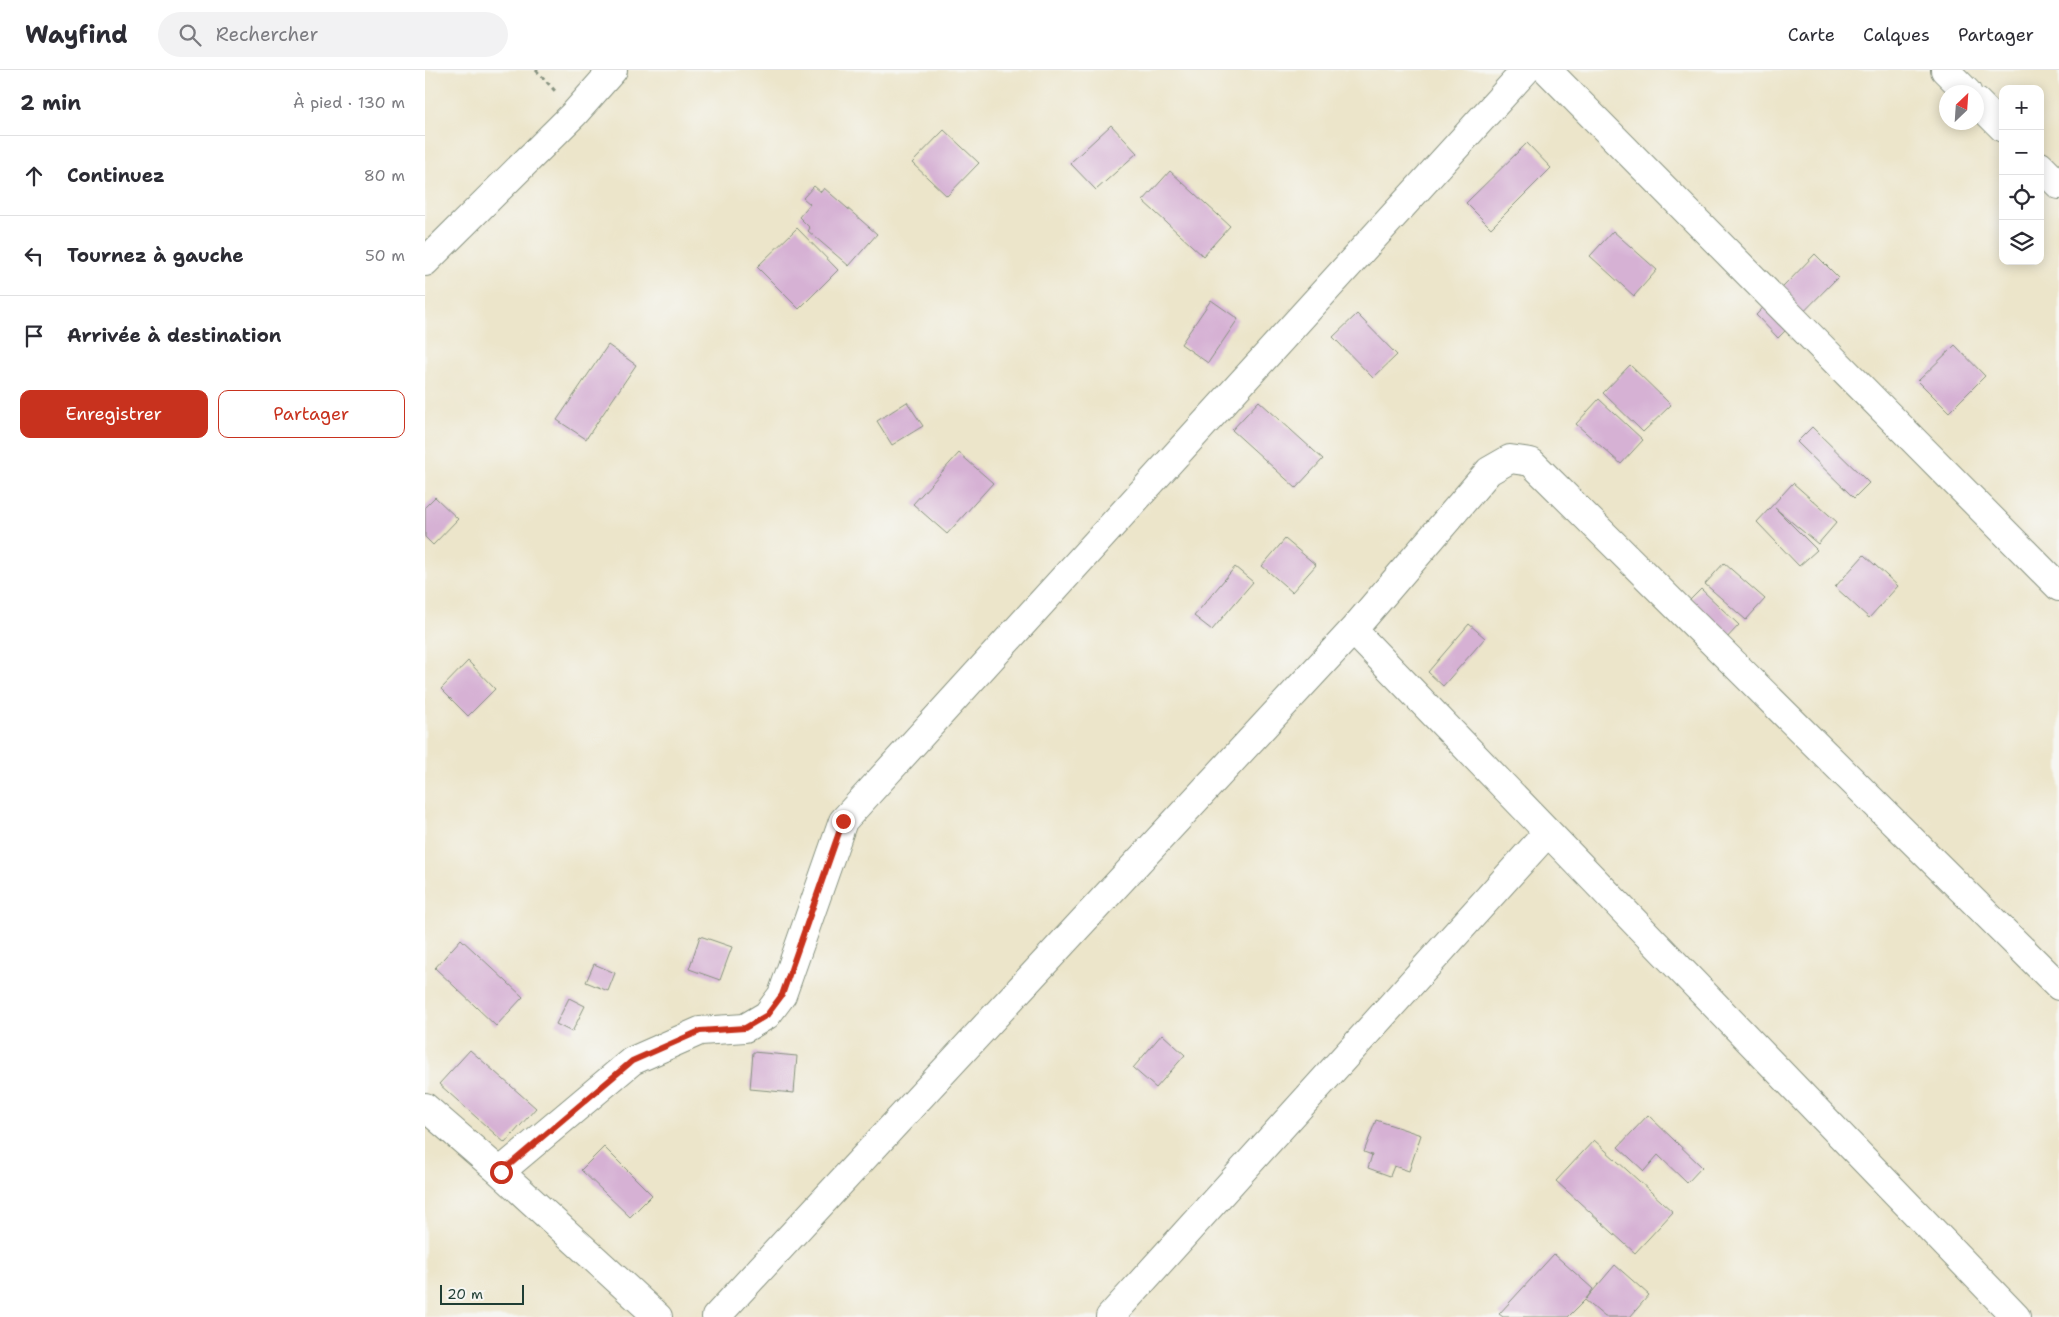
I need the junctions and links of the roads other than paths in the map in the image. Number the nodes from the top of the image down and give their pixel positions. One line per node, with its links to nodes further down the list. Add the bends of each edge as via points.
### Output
1 (613, 70): 10 (street, via 575,113)
2 (1526, 70): 16 (street, via 843,821 782,995 767,1015 745,1028 700,1031 632,1061)
3 (1547, 70): 11 (street)
4 (1945, 70): 5 (street)
5 (1960, 85)
6 (1984, 109): 7 (street)
7 (1999, 124)
8 (2044, 170): 9 (street)
9 (2059, 185)
10 (425, 262)
11 (2059, 587)
12 (1353, 630): 13 (street); 14 (street, via 1489,471 1510,459 1531,462); 18 (street)
13 (1548, 832): 19 (street); 20 (street)
14 (2059, 986)
15 (425, 1107): 16 (street)
16 (501, 1172): 17 (street)
17 (658, 1317)
18 (716, 1317)
19 (1110, 1317)
20 (2016, 1317)

